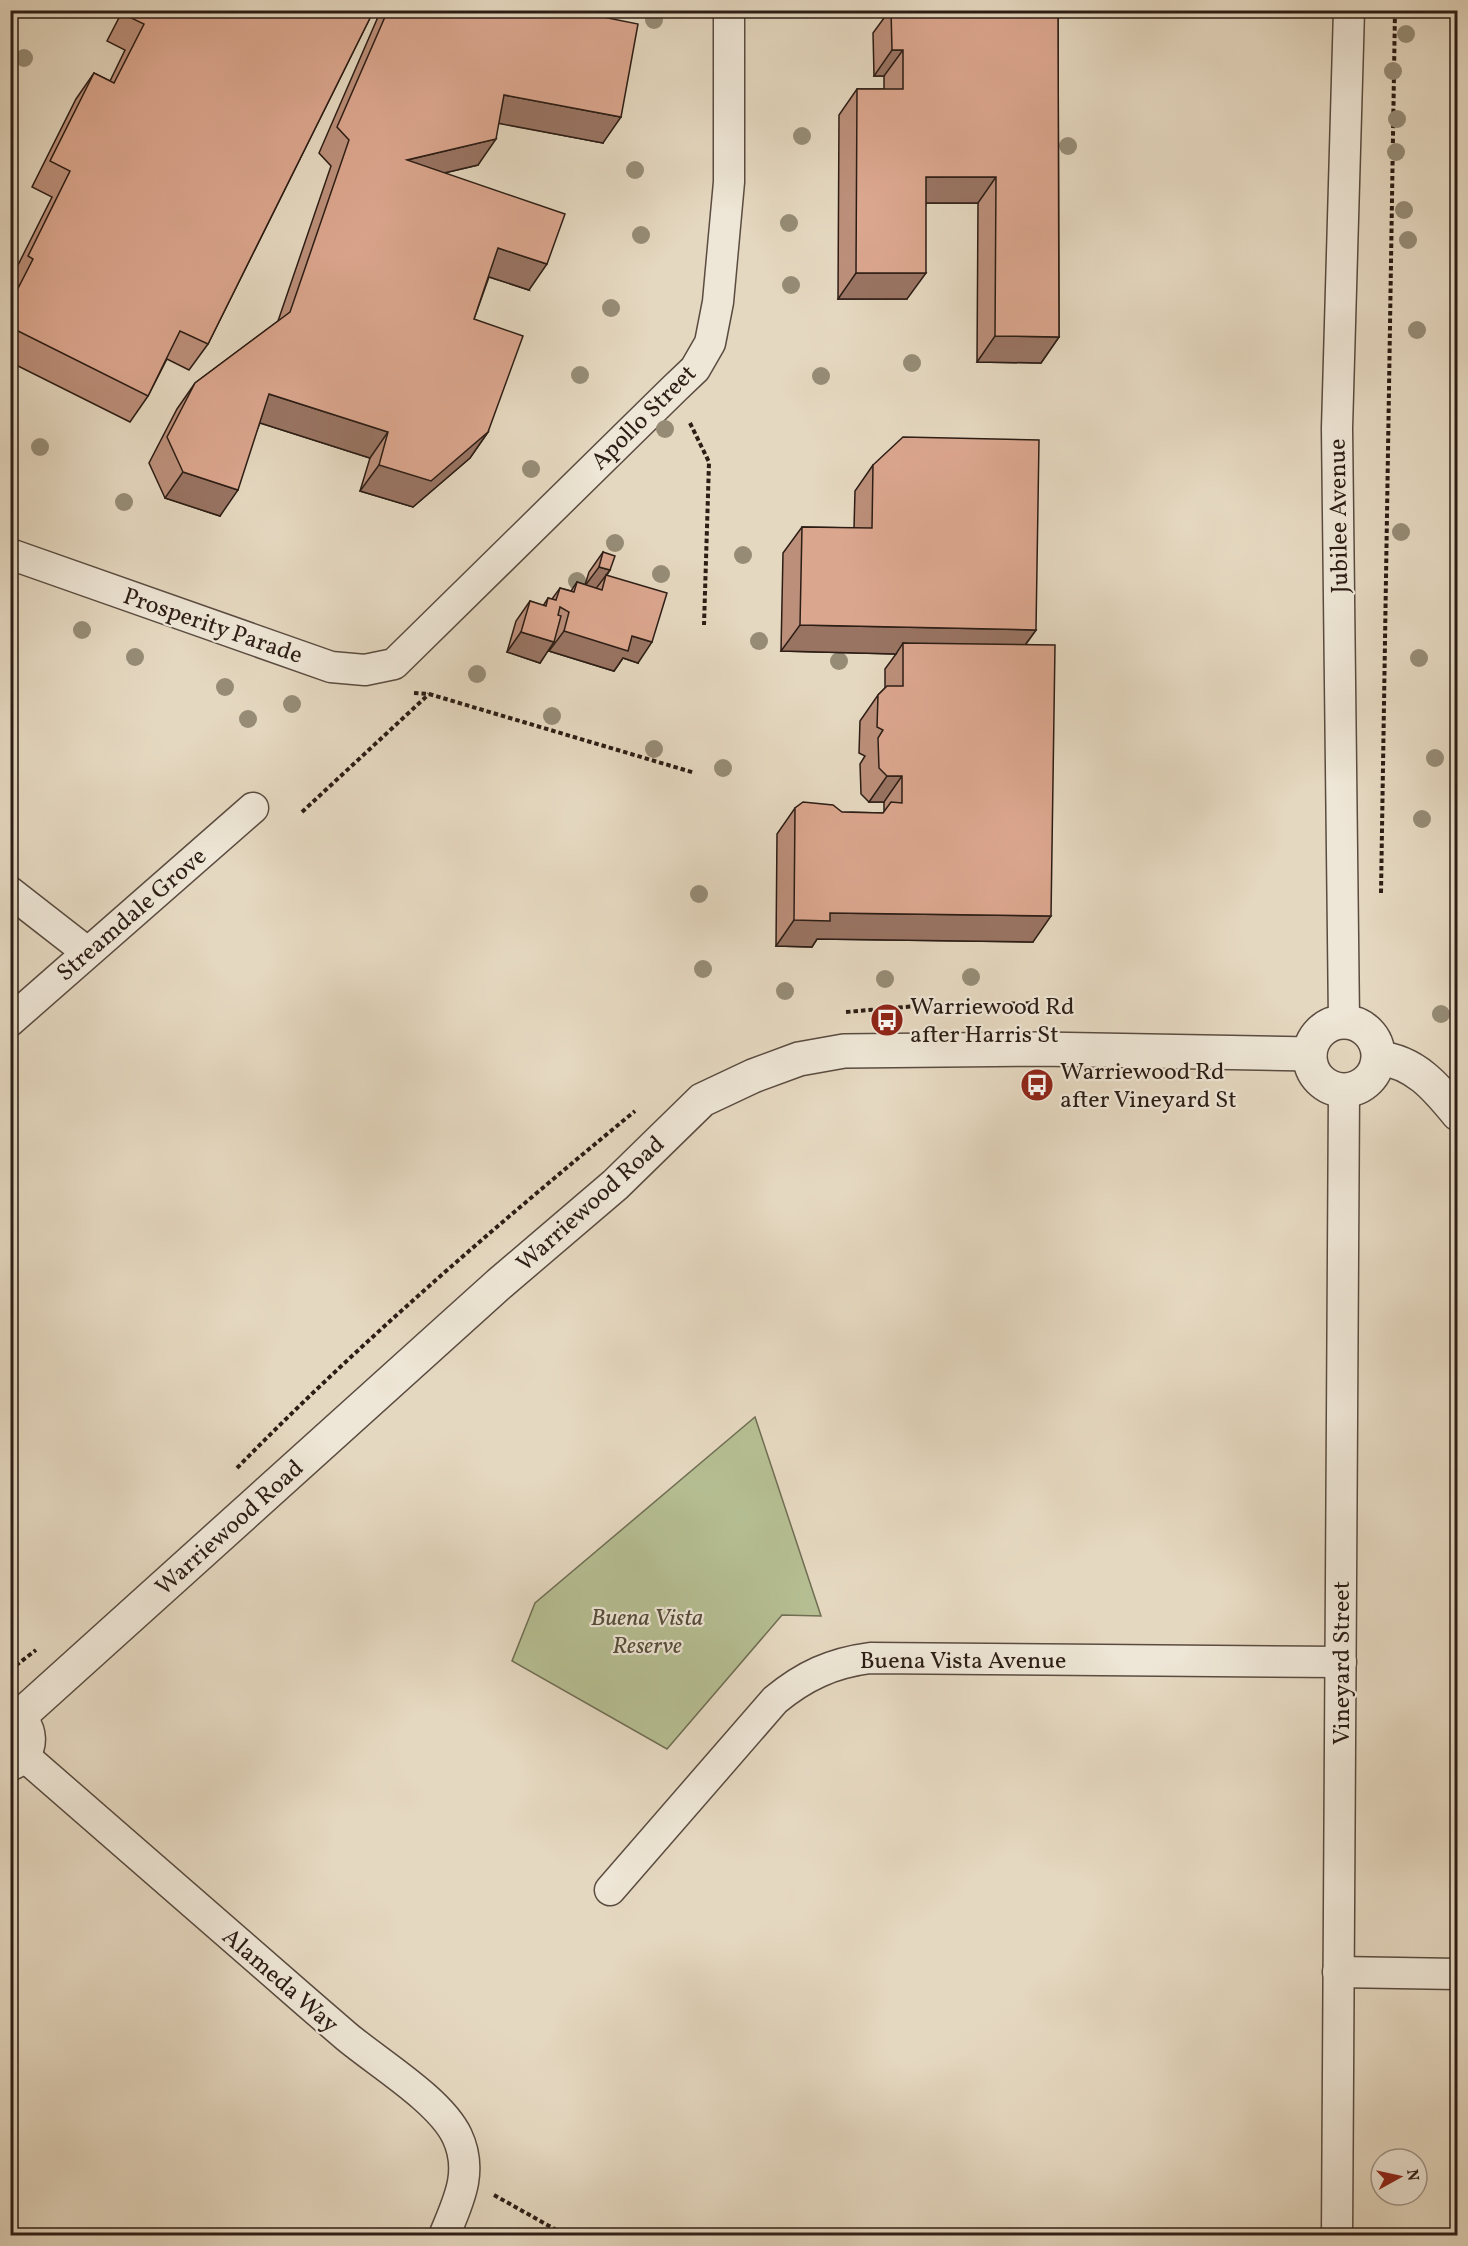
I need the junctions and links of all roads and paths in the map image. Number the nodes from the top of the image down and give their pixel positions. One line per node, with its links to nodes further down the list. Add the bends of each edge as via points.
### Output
1 (729, 10): 4 (street, Apollo Street, via 729,182 718,302 710,343 695,369)
2 (1349, 10): 15 (street, Jubilee Avenue, via 1337,428)
3 (1395, 10): 12 (path)
4 (674, 389): 6 (path, via 709,462); 7 (street, Apollo Street)
5 (10, 554): 7 (street, Prosperity Parade, via 331,667 365,670 394,664)
6 (704, 625)
7 (410, 645)
8 (695, 773): 10 (path, via 429,694)
9 (253, 808): 13 (street, Streamdale Grove)
10 (302, 812)
11 (10, 892): 13 (street)
12 (1381, 893)
13 (87, 952): 14 (street, Streamdale Grove)
14 (10, 1021)
15 (1344, 1021): 16 (street, via 1331,1023 1320,1031); 17 (street, via 1369,1032 1377,1044)
16 (1310, 1054): 18 (street, via 1319,1079 1330,1088); 21 (street, Warriewood Road, via 1040,1049 844,1051 799,1059 702,1100 615,1185)
17 (1379, 1058): 18 (street, via 1368,1081); 19 (street, via 1410,1066)
18 (1344, 1090): 20 (street, Vineyard Street)
19 (1458, 1114)
20 (1341, 1662): 23 (street, Buena Vista Avenue, via 870,1658 830,1666 800,1680 775,1700); 24 (street, Vineyard Street)
21 (15, 1714): 22 (street, via 25,1723 29,1739)
22 (17, 1760): 26 (street, Alameda Way, via 348,2038 424,2097 456,2134 466,2157)
23 (610, 1890)
24 (1338, 1972): 25 (street); 29 (street, Vineyard Street)
25 (1458, 1974)
26 (464, 2178): 27 (street, Alameda Way, via 459,2202); 28 (path)
27 (444, 2235)
28 (567, 2235)
29 (1337, 2235)

